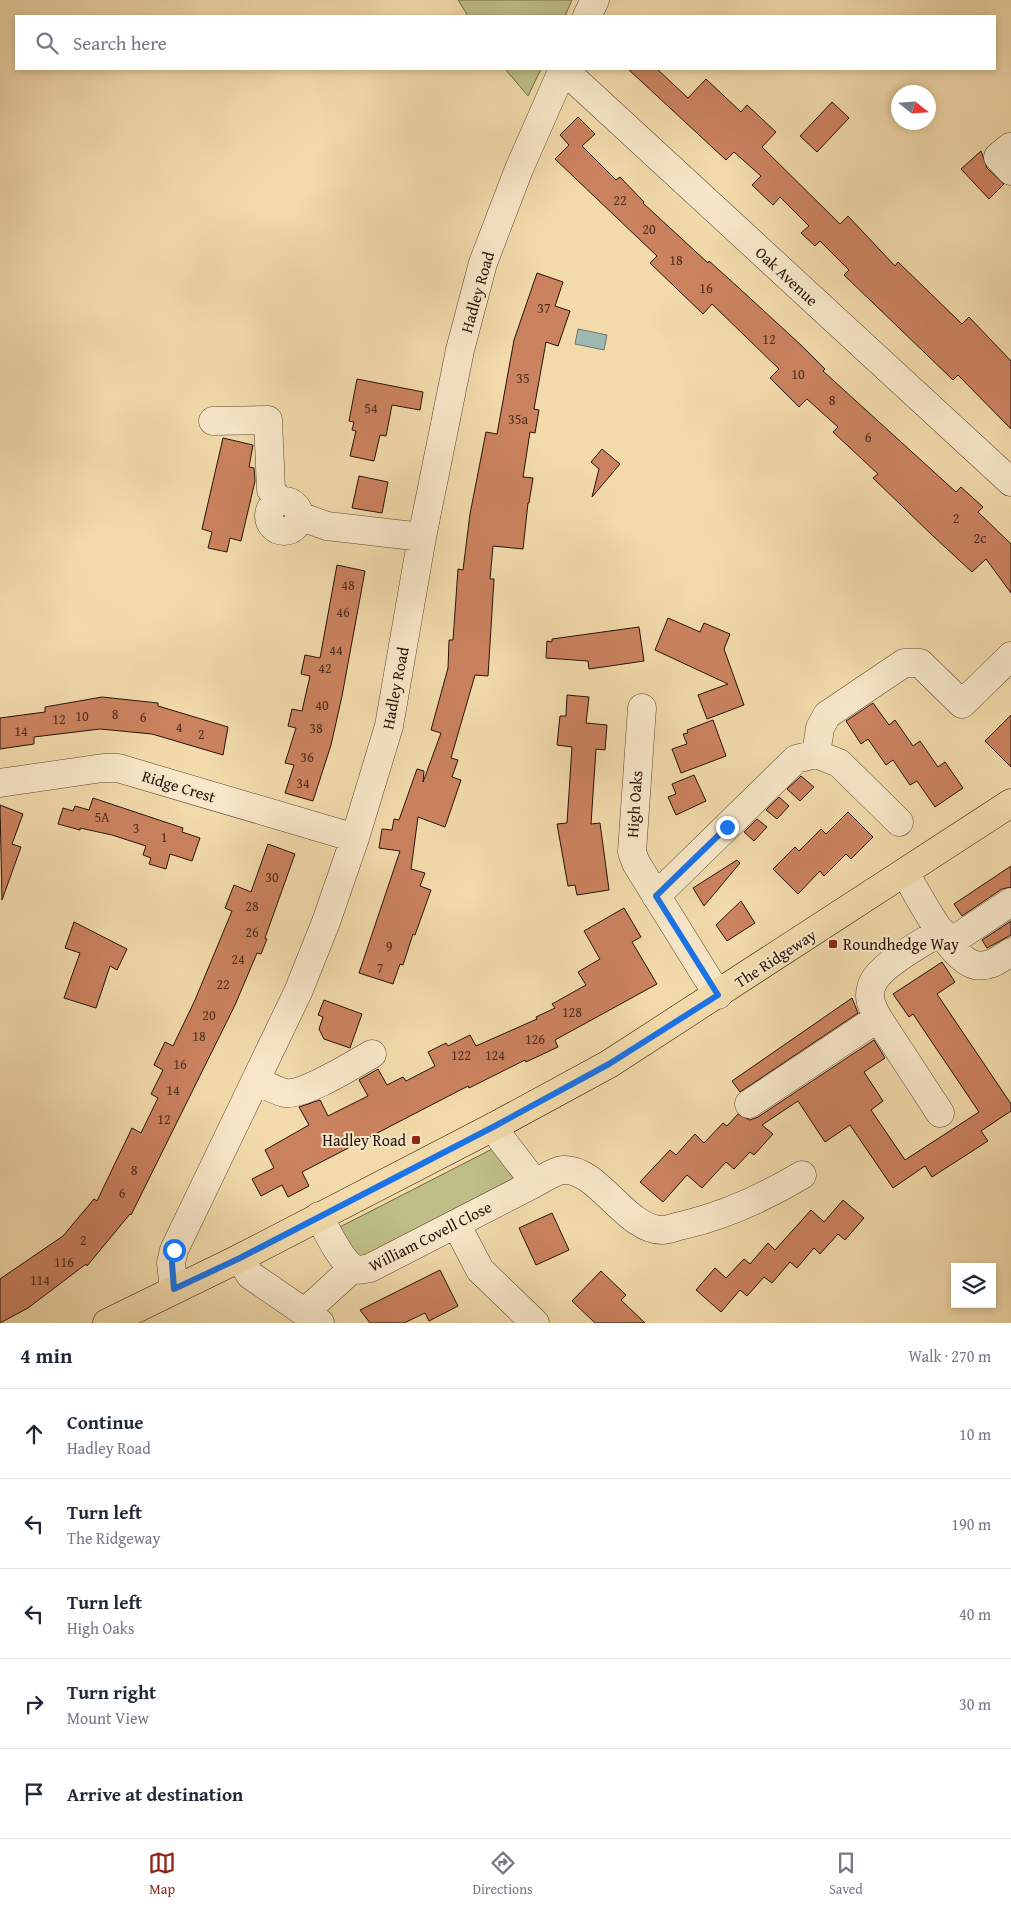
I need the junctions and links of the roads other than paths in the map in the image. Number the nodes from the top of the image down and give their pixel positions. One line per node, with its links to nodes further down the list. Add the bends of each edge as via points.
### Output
1 (595, 0): 2 (street)
2 (588, 15)
3 (563, 70): 7 (street, Hadley Road, via 518,169 484,263 460,350)
4 (564, 70): 6 (street, Oak Avenue)
5 (214, 421): 7 (street, via 268,420 271,490 290,508 327,526)
6 (1011, 482)
7 (422, 537): 14 (street, Hadley Road, via 388,726)
8 (1011, 656): 10 (street, via 962,704 920,663 904,663 827,715 820,728)
9 (642, 708): 16 (street, High Oaks, via 631,843 636,863)
10 (816, 754): 13 (street, via 839,763); 16 (street, via 796,759)
11 (0, 783): 14 (street, Ridge Crest, via 118,768)
12 (1011, 803): 15 (main road, The Ridgeway)
13 (899, 822)
14 (355, 838): 23 (street, Hadley Road, via 298,992)
15 (905, 873): 18 (street); 20 (main road, The Ridgeway)
16 (656, 896): 20 (street, High Oaks)
17 (1011, 902): 18 (street)
18 (945, 937): 19 (street, via 958,955 975,965 985,966); 21 (street, via 882,970 872,985 870,998)
19 (1011, 952)
20 (718, 995): 26 (main road, The Ridgeway, via 609,1064)
21 (878, 1018): 24 (street); 25 (street)
22 (372, 1054): 23 (street, via 322,1081 293,1092 284,1093)
23 (256, 1081): 33 (street, Hadley Road, via 174,1250)
24 (749, 1104)
25 (940, 1113)
26 (495, 1126): 28 (street); 29 (main road, The Ridgeway)
27 (802, 1174): 28 (street, William Covell Close, via 765,1196 703,1220 661,1230 645,1226 576,1172 563,1170)
28 (535, 1183): 30 (street, William Covell Close)
29 (319, 1216): 31 (main road, The Ridgeway); 32 (street, William Covell Close, via 338,1250)
30 (456, 1224): 32 (street, William Covell Close, via 370,1268); 36 (street, via 480,1270)
31 (240, 1258): 33 (main road, The Ridgeway); 34 (street, via 250,1275)
32 (353, 1268): 34 (street)
33 (174, 1289): 35 (main road, The Ridgeway)
34 (313, 1317)
35 (107, 1323)
36 (535, 1323)

